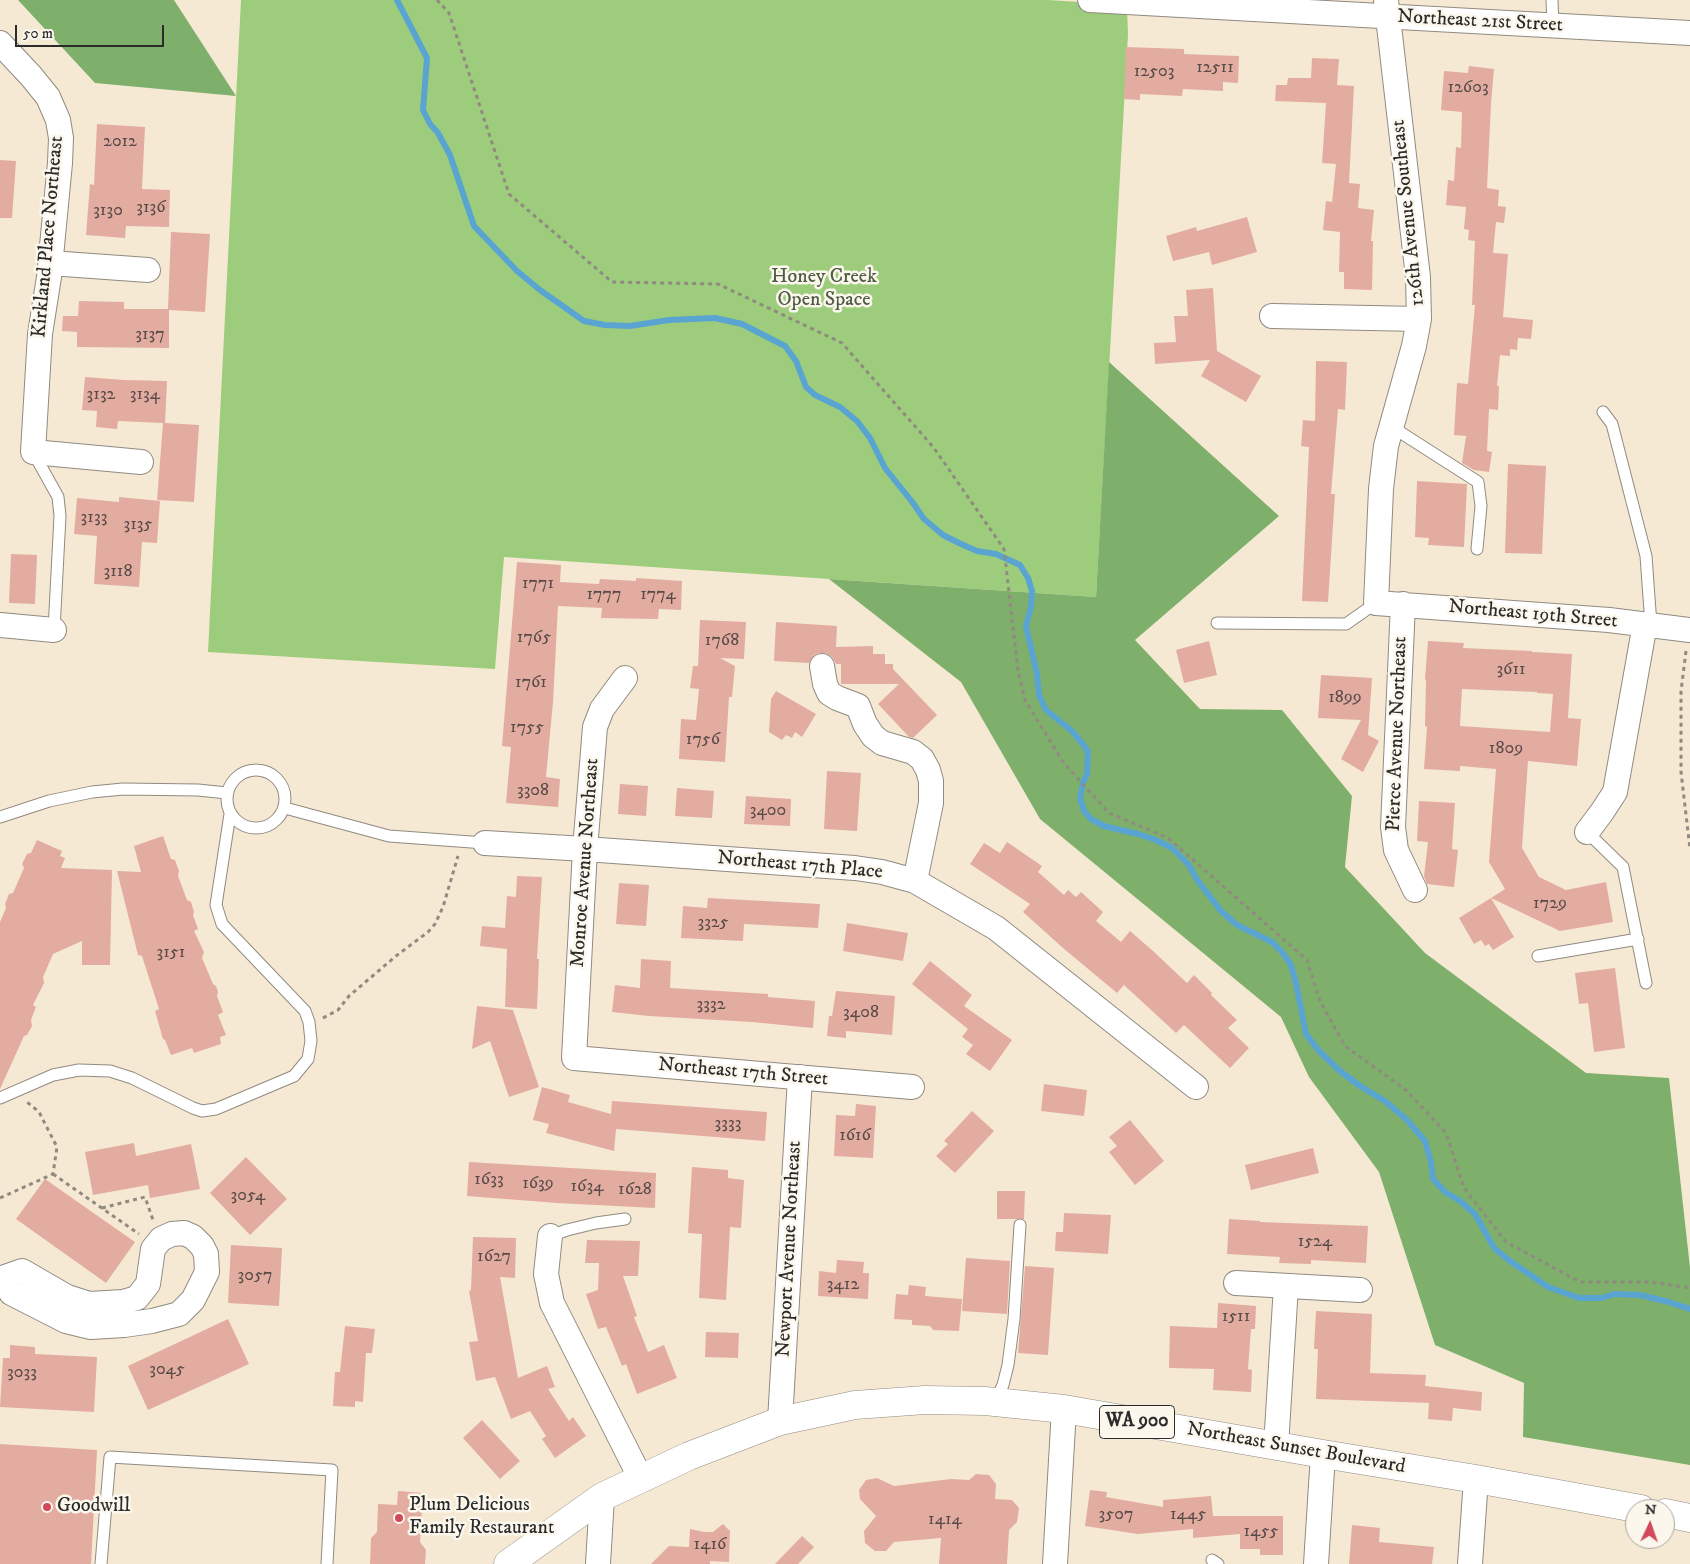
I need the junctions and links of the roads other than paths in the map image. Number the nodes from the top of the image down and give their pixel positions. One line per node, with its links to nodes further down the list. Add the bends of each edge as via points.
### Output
1 (1552, 0): 4 (lane)
2 (1104, 1): 3 (street, Northeast 21st Street)
3 (1387, 8): 4 (street, Northeast 21st Street); 10 (street, 126th Avenue Southeast, via 1418,278)
4 (1553, 26): 5 (street, Northeast 21st Street)
5 (1690, 33)
6 (0, 43): 7 (street, Kirkland Place Northeast, via 48,97 58,120 60,163)
7 (50, 264): 8 (street); 13 (street, Kirkland Place Northeast, via 40,334)
8 (148, 270)
9 (1272, 316): 10 (street)
10 (1419, 319): 12 (street, 126th Avenue Southeast)
11 (1603, 412): 20 (lane, via 1612,424 1646,556)
12 (1392, 427): 15 (lane, via 1478,482 1481,506); 16 (street, 126th Avenue Southeast, via 1386,446 1381,489)
13 (33, 452): 14 (street); 21 (lane, via 58,498 60,516)
14 (142, 462)
15 (1477, 549)
16 (1376, 603): 17 (street, Northeast 19th Street); 18 (lane, via 1346,624)
17 (1403, 604): 20 (street, Northeast 19th Street); 33 (street, Pierce Avenue Northeast, via 1393,827 1396,850)
18 (1216, 623)
19 (0, 625): 21 (street)
20 (1648, 625): 22 (street, Northeast 19th Street); 29 (street, via 1615,792)
21 (54, 630)
22 (1689, 630)
23 (822, 666): 32 (street, via 829,693 858,706 864,724 873,736 882,743 913,752 928,770 931,803)
24 (625, 678): 31 (street, Monroe Avenue Northeast, via 602,708 595,727)
25 (227, 793): 26 (lane, via 231,783 248,770 269,772 283,787 286,797); 27 (lane); 28 (lane, via 198,790 92,792 49,801)
26 (284, 808): 27 (lane, via 275,822 259,828 248,828); 30 (lane, via 389,836)
27 (230, 814): 41 (lane, via 216,905 222,924 305,1011 311,1041 308,1059 294,1076 216,1109 202,1111 132,1078 110,1072 79,1070 53,1075)
28 (0, 817)
29 (1587, 832): 34 (lane, via 1623,867)
30 (474, 843): 31 (street, Northeast 17th Place)
31 (585, 848): 32 (street, Northeast 17th Place, via 855,868); 37 (street, Monroe Avenue Northeast)
32 (915, 881): 40 (street, Northeast 17th Place, via 996,928)
33 (1415, 890)
34 (1638, 939): 35 (lane); 36 (lane)
35 (1538, 956)
36 (1646, 983)
37 (574, 1058): 38 (street, Northeast 17th Street)
38 (800, 1078): 39 (street, Northeast 17th Street); 51 (street, Newport Avenue Northeast)
39 (912, 1087)
40 (1196, 1087)
41 (0, 1098)
42 (625, 1219): 44 (lane, via 596,1223)
43 (1020, 1224): 49 (lane, via 1008,1365 1004,1385)
44 (550, 1236): 54 (street, via 546,1274 552,1303)
45 (1236, 1283): 46 (street)
46 (1286, 1286): 48 (street); 52 (street)
47 (4, 1287): 47 (street, via 66,1321 91,1327 124,1325 179,1314 193,1300 207,1272 206,1254 193,1236 184,1233 172,1234 158,1242 153,1249 148,1284 137,1298 123,1302 89,1304 67,1297 22,1271)
48 (1360, 1290)
49 (995, 1402): 50 (main road, Northeast Sunset Boulevard / WA 900); 51 (main road, Northeast Sunset Boulevard / WA 900, via 925,1400 855,1405)
50 (1064, 1409): 52 (main road, Northeast Sunset Boulevard / WA 900); 64 (street)
51 (780, 1421): 54 (main road, Northeast Sunset Boulevard / WA 900)
52 (1276, 1446): 53 (main road, Northeast Sunset Boulevard / WA 900)
53 (1323, 1454): 55 (main road, Northeast Sunset Boulevard / WA 900); 65 (street)
54 (641, 1479): 56 (main road, Northeast Sunset Boulevard / WA 900)
55 (1476, 1479): 57 (main road, Northeast Sunset Boulevard / WA 900); 66 (street)
56 (602, 1497): 62 (main road, Northeast Sunset Boulevard / WA 900); 63 (street)
57 (1625, 1506)
58 (1675, 1515): 59 (main road)
59 (1690, 1518)
60 (101, 1564): 61 (lane, via 110,1458 332,1470)
61 (327, 1564)
62 (508, 1564)
63 (598, 1564)
64 (1055, 1564)
65 (1316, 1564)
66 (1470, 1564)

